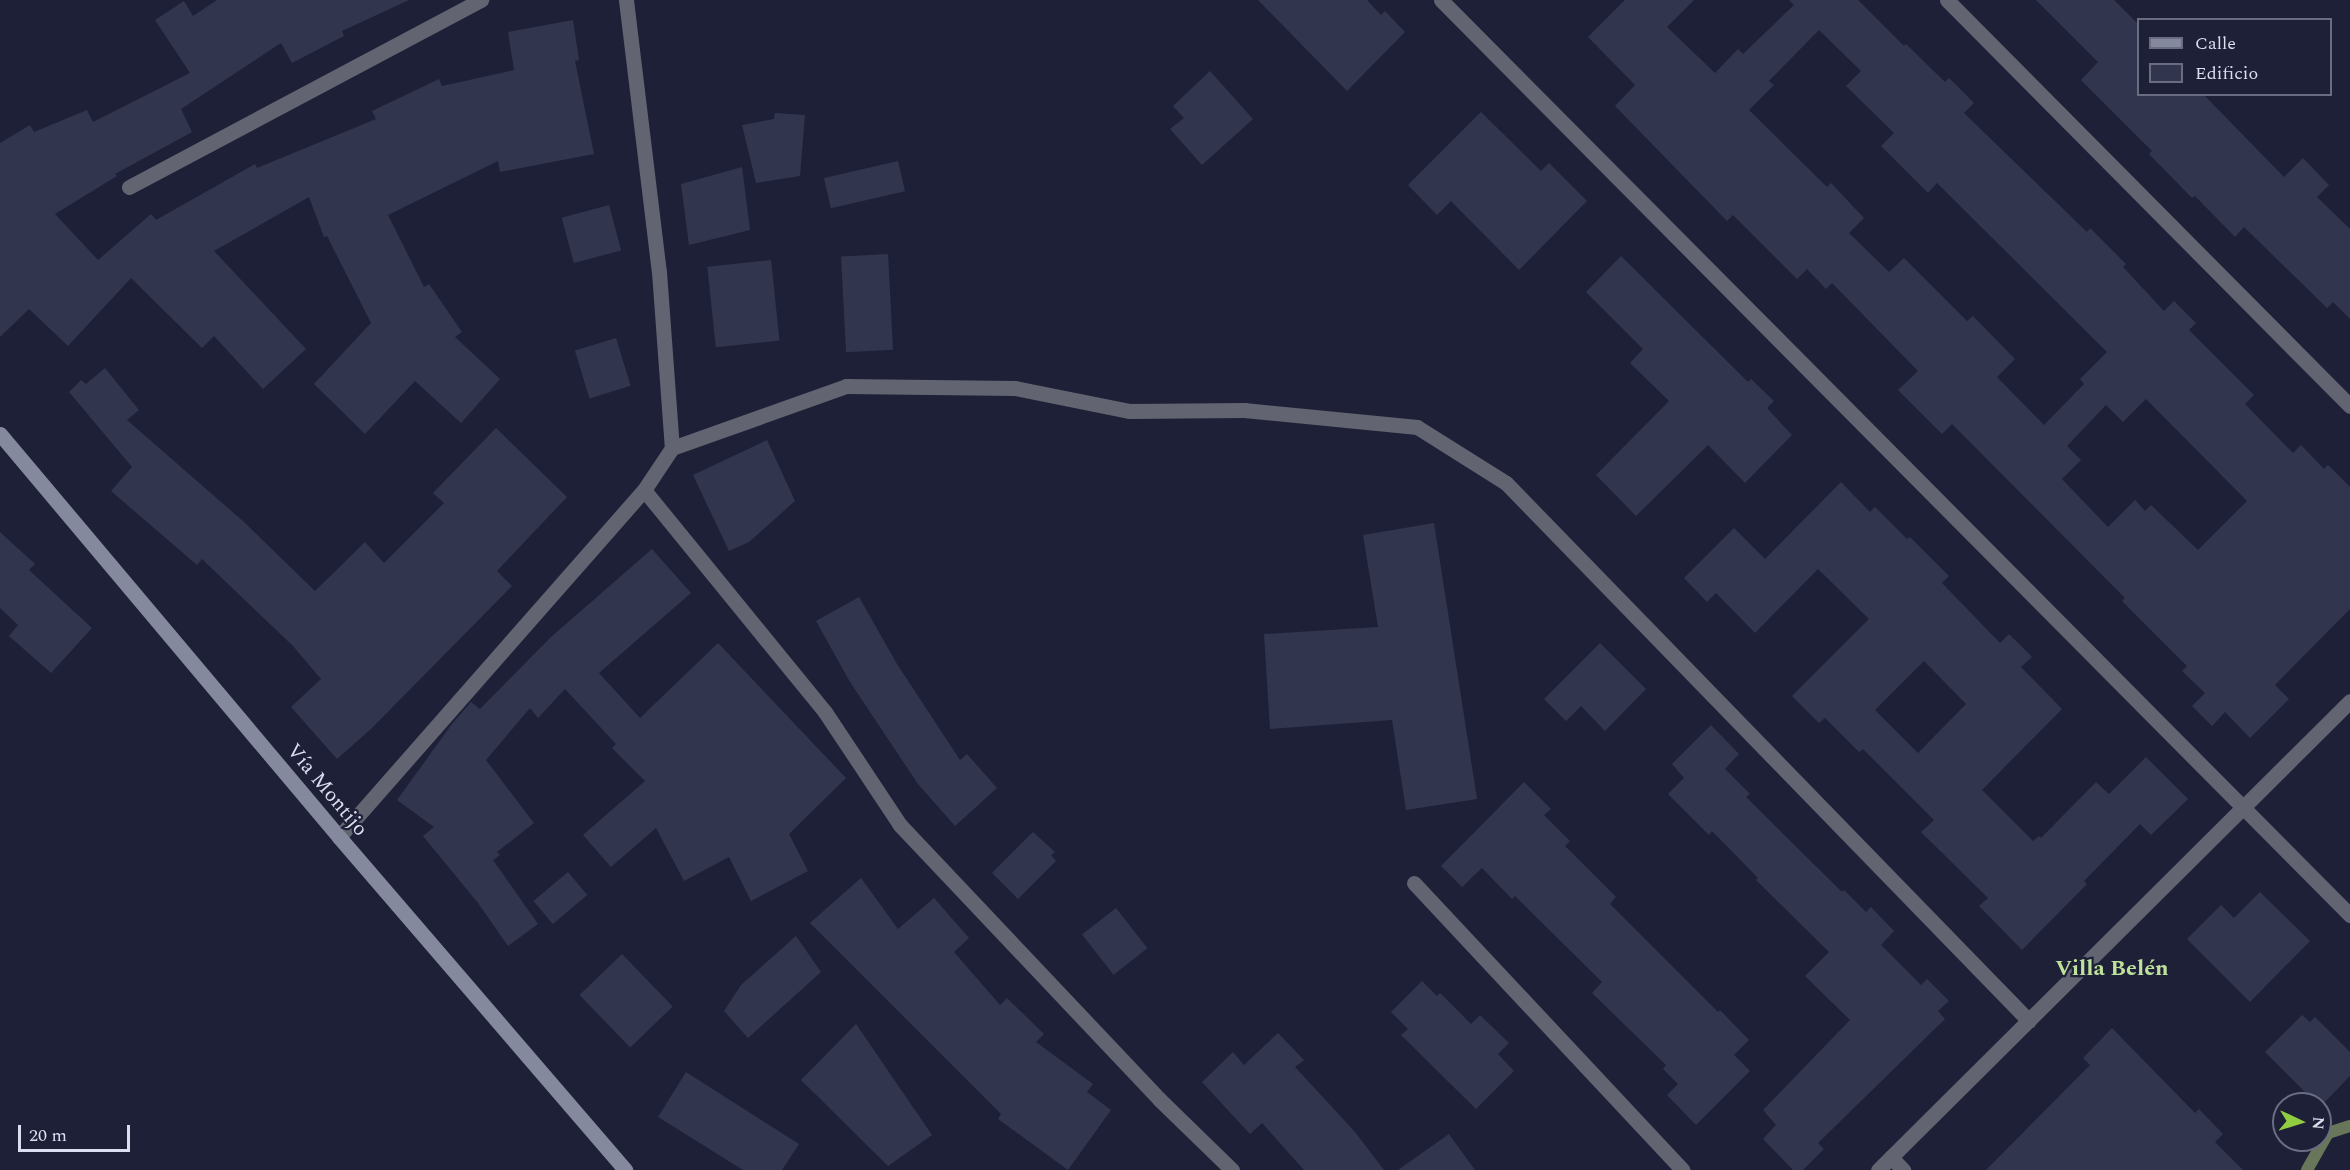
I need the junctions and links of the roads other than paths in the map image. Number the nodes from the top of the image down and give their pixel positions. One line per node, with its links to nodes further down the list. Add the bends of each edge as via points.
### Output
1 (481, 0): 5 (street)
2 (626, 0): 8 (street, via 659,272)
3 (1441, 0): 11 (street)
4 (1947, 0): 6 (street)
5 (129, 187)
6 (2350, 406)
7 (0, 434): 12 (main road, Vía Montijo)
8 (672, 448): 9 (street); 15 (street, via 846,386 1015,388 1129,411 1244,410 1417,427 1506,483)
9 (644, 490): 12 (street); 18 (street, via 825,712 900,825 1160,1099)
10 (2350, 701): 11 (street)
11 (2243, 807): 14 (street); 15 (street)
12 (339, 837): 17 (main road, Vía Montijo)
13 (1414, 883): 19 (street)
14 (2350, 915)
15 (2029, 1021): 16 (street)
16 (1891, 1157): 20 (street); 21 (street)
17 (625, 1170)
18 (1233, 1170)
19 (1683, 1170)
20 (1878, 1170)
21 (1903, 1170)

